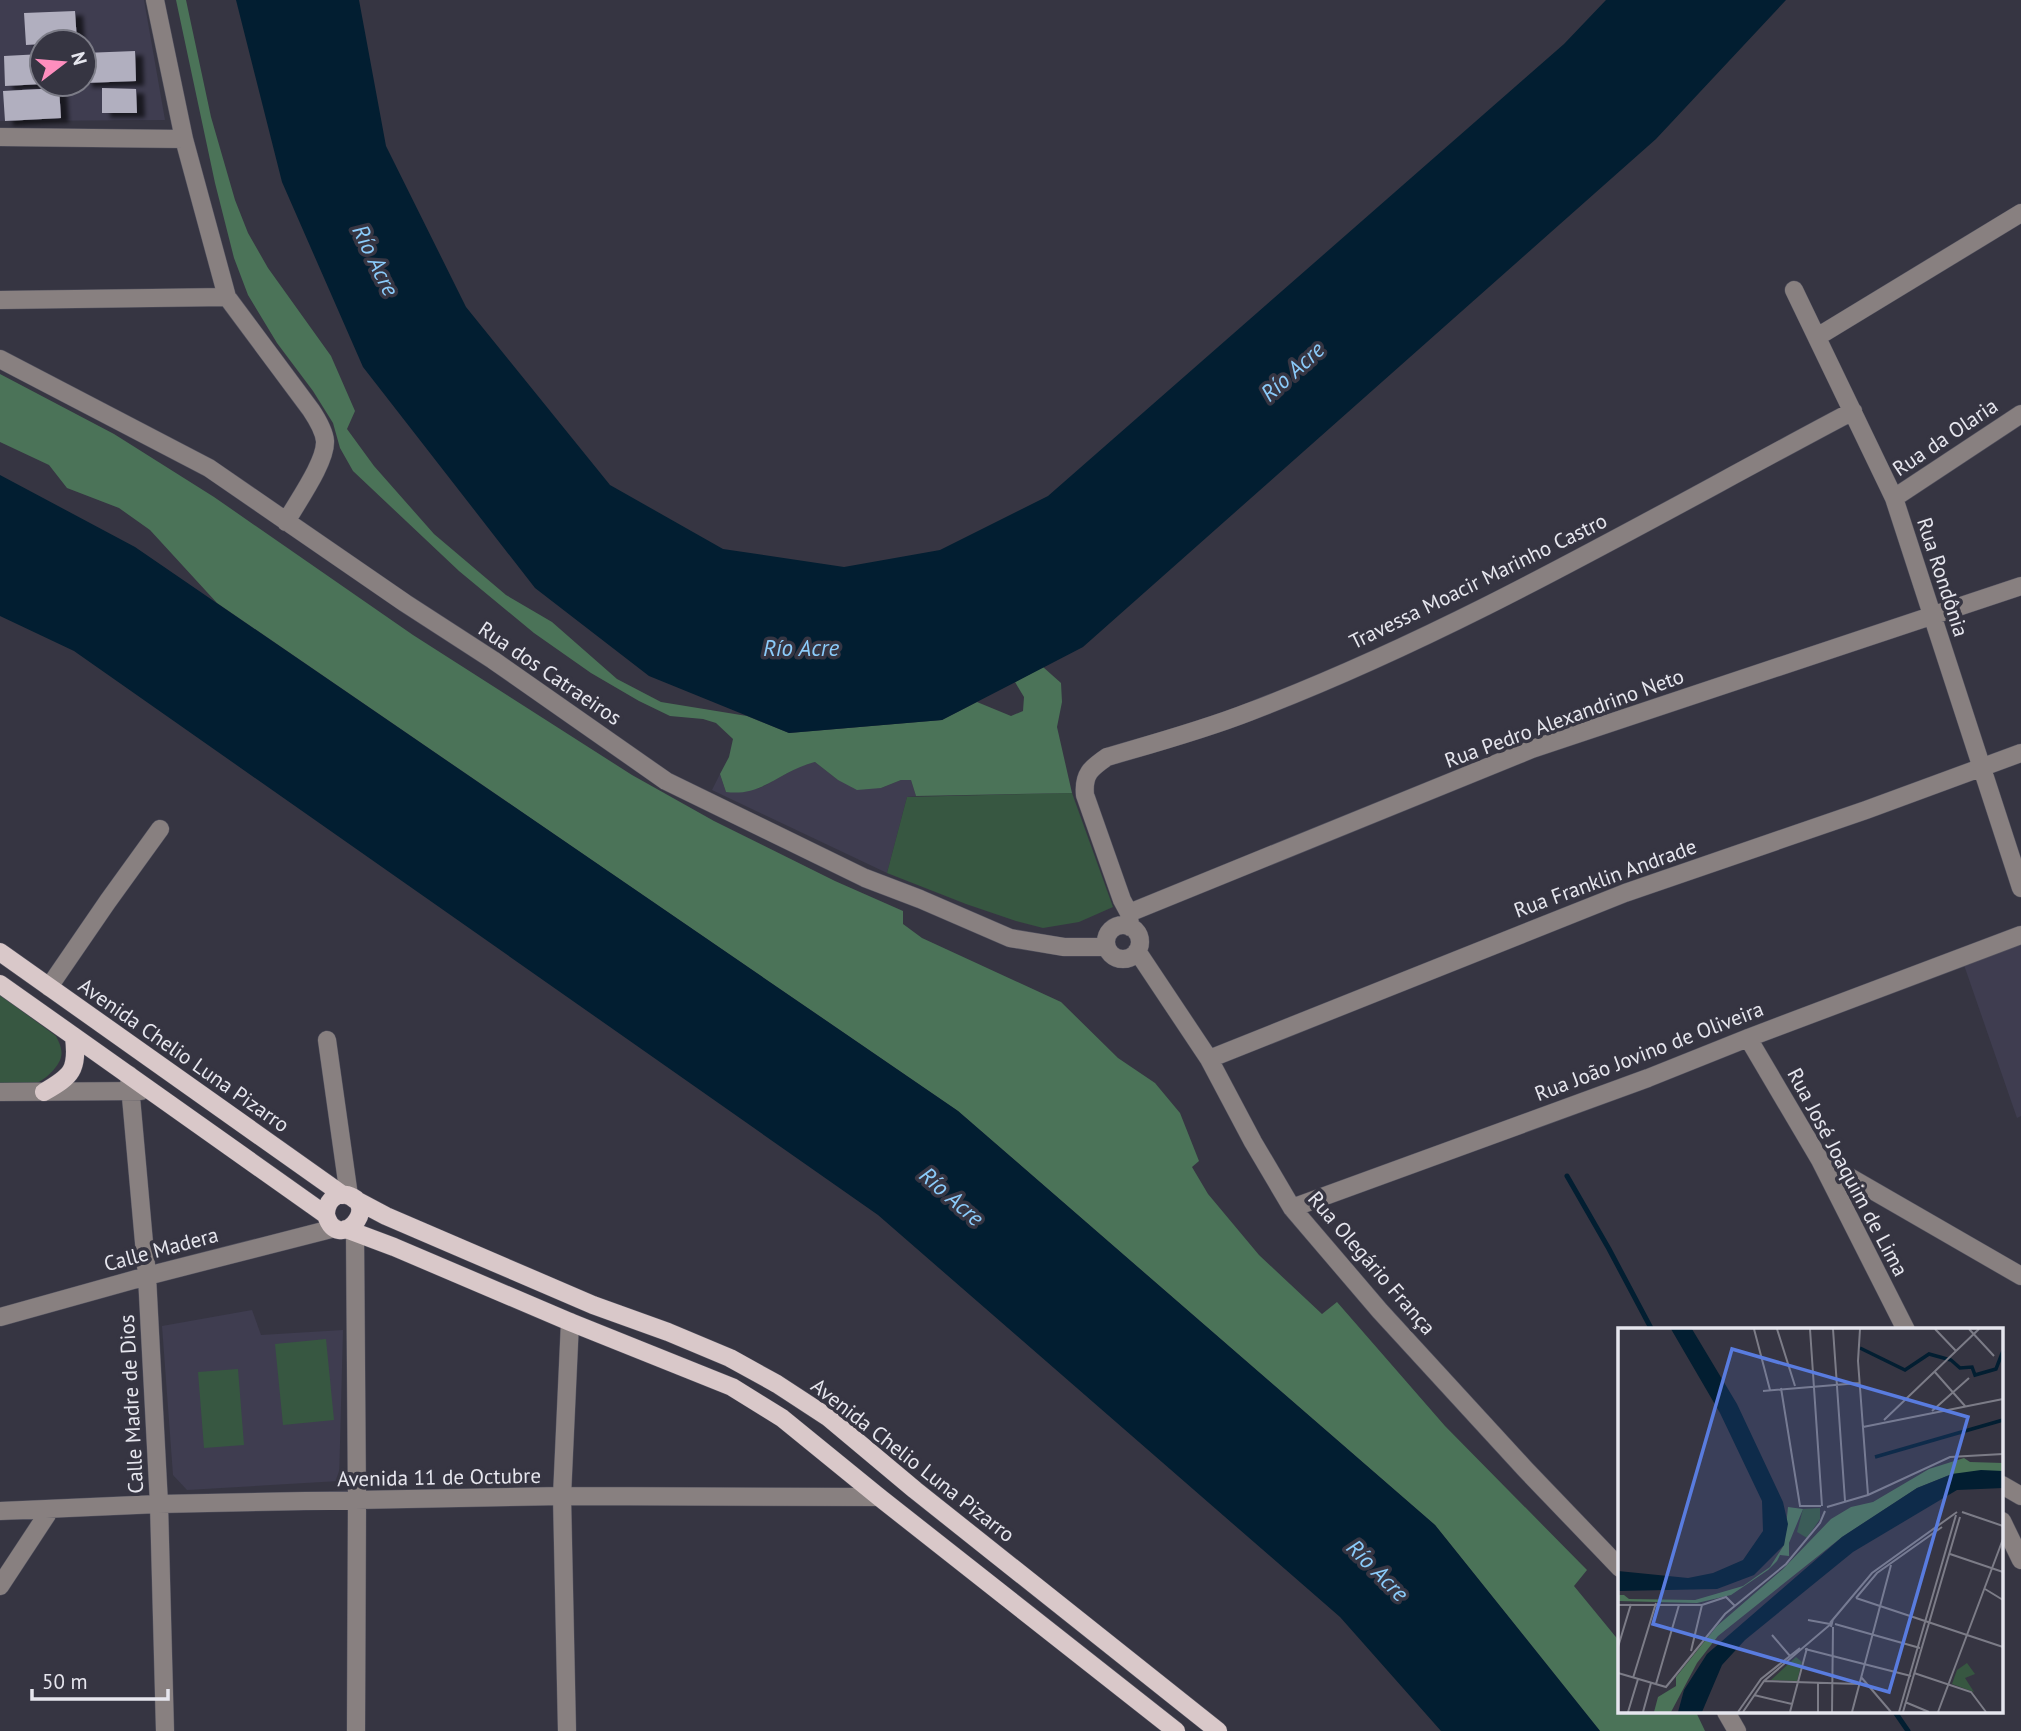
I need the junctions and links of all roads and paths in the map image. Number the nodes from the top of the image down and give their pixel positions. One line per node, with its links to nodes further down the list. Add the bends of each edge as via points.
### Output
1 (155, 0): 3 (street)
2 (0, 137): 3 (street)
3 (184, 139): 6 (street)
4 (2021, 213): 8 (street)
5 (1794, 290): 8 (street, Rua Rondônia)
6 (227, 298): 7 (street); 13 (street, via 311,410 325,440 322,459)
7 (0, 300)
8 (1816, 337): 10 (street, Rua Rondônia)
9 (0, 359): 13 (street, Rua dos Catraeiros, via 209,468)
10 (1853, 411): 12 (street, Rua Rondônia); 20 (street, Travessa Moacir Marinho Castro, via 1536,582 1434,631 1248,713 1107,757 1091,768 1084,795)
11 (2021, 414): 12 (street, Rua da Olaria)
12 (1894, 498): 15 (street, Rua Rondônia)
13 (286, 522): 22 (street, Rua dos Catraeiros, via 666,781 865,878 1010,938 1064,947)
14 (2021, 586): 15 (street, Rua Pedro Alexandrino Neto)
15 (1931, 615): 17 (street, Rua Rondônia); 20 (street, Rua Pedro Alexandrino Neto, via 1532,749)
16 (2021, 753): 17 (street, Rua Franklin Andrade)
17 (1980, 767): 19 (street, Rua Rondônia); 30 (street, Rua Franklin Andrade, via 1625,893)
18 (160, 829): 26 (street)
19 (2021, 888)
20 (1130, 920): 22 (street, via 1114,928); 23 (street, via 1140,940)
21 (2021, 935): 28 (street, Rua João Jovino de Oliveira)
22 (1106, 947): 23 (street, via 1113,956 1124,959)
23 (1137, 951): 30 (street, Rua Olegário França)
24 (0, 952): 26 (main road, Avenida Chelio Luna Pizarro)
25 (0, 984): 27 (main road)
26 (49, 987): 35 (main road, Avenida Chelio Luna Pizarro)
27 (74, 1037): 31 (main road); 33 (main road, via 73,1069)
28 (1748, 1038): 34 (street, Rua José Joaquim de Lima); 36 (street, Rua João Jovino de Oliveira)
29 (327, 1040): 35 (street)
30 (1209, 1059): 36 (street, Rua Olegário França)
31 (129, 1083): 33 (street); 37 (main road, via 152,1091); 38 (street, Calle Madre de Dios)
32 (0, 1092): 33 (street)
33 (44, 1092)
34 (1820, 1160): 39 (street); 42 (street, Rua José Joaquim de Lima)
35 (349, 1196): 37 (main road, via 358,1203 360,1214 356,1224); 37 (main road, via 327,1205); 60 (main road, Avenida Chelio Luna Pizarro, via 593,1305 730,1358 777,1384 829,1418)
36 (1292, 1208): 53 (street, Rua Olegário França, via 1380,1311)
37 (340, 1226): 38 (street, Calle Madera); 41 (main road); 47 (street)
38 (147, 1276): 40 (street, Calle Madera); 48 (street, Calle Madre de Dios)
39 (2021, 1276)
40 (0, 1317)
41 (570, 1322): 44 (street); 46 (main road, via 732,1387 782,1418)
42 (1905, 1328)
43 (2004, 1486): 45 (street)
44 (562, 1496): 46 (street, Avenida 11 de Octubre); 47 (street, Avenida 11 de Octubre); 58 (street)
45 (2021, 1496)
46 (879, 1497): 59 (main road)
47 (357, 1502): 48 (street, Avenida 11 de Octubre); 57 (street)
48 (159, 1504): 49 (street, Avenida 11 de Octubre); 56 (street, Calle Madre de Dios)
49 (50, 1510): 50 (street, Avenida 11 de Octubre); 54 (street)
50 (0, 1511)
51 (2004, 1525): 52 (street)
52 (2021, 1560)
53 (1618, 1566)
54 (0, 1586)
55 (1727, 1714): 61 (street)
56 (165, 1731)
57 (356, 1731)
58 (567, 1731)
59 (1176, 1731)
60 (1218, 1731)
61 (1737, 1731)

